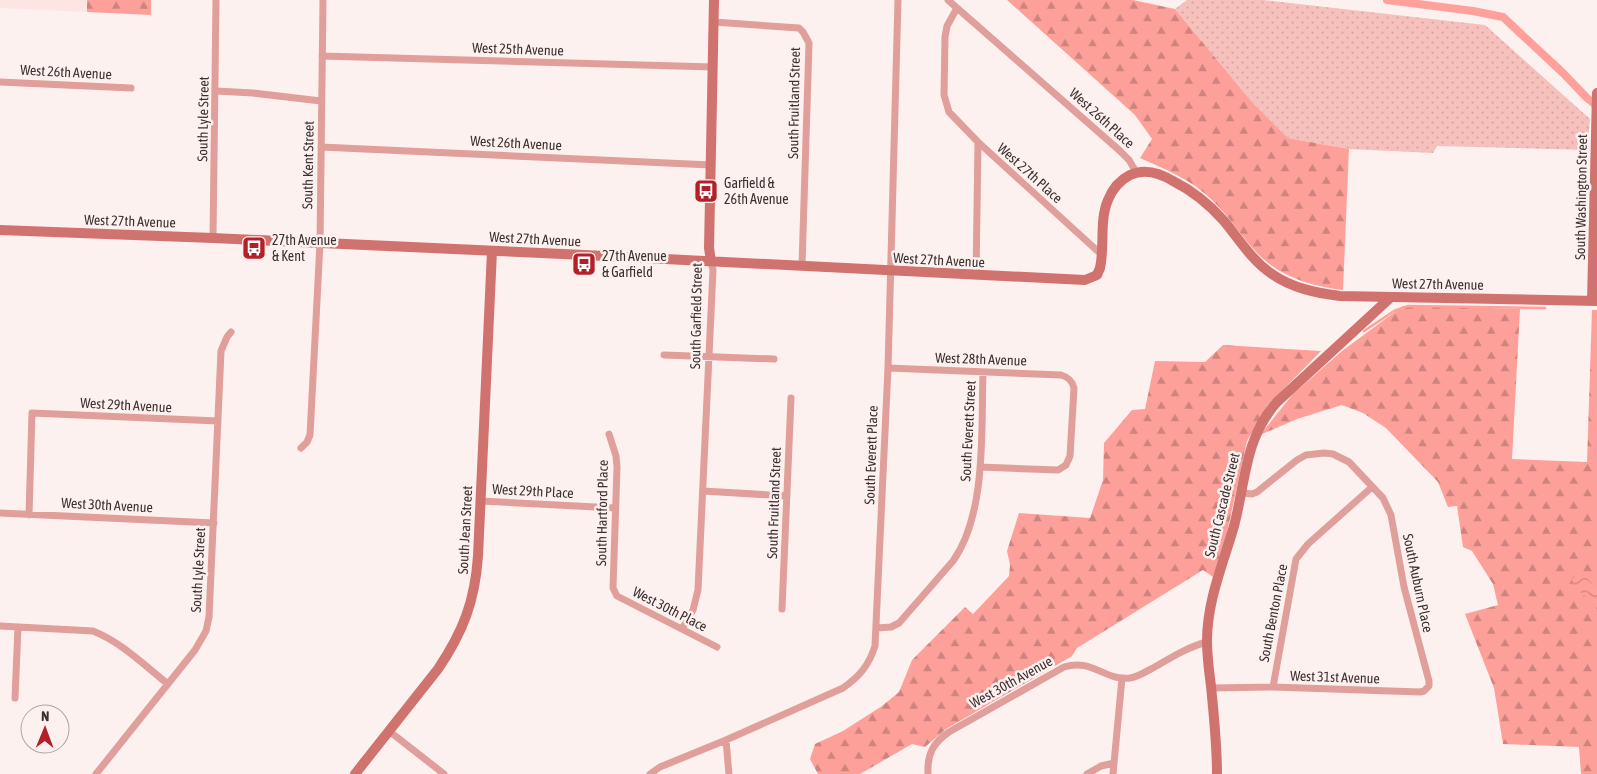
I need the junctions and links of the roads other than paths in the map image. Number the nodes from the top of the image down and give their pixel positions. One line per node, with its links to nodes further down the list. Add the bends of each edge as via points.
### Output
1 (216, 0): 12 (street, South Lyle Street)
2 (323, 0): 8 (street, South Kent Street)
3 (714, 0): 7 (main road, South Garfield Street)
4 (898, 0): 28 (street, South Everett Place)
5 (948, 0): 6 (street, West 26th Place)
6 (958, 8): 17 (street, West 27th Place, via 947,26 945,37 944,95 955,120); 20 (street, West 26th Place, via 1119,150)
7 (714, 22): 9 (main road, South Garfield Street); 27 (street, South Fruitland Street, via 791,26 803,32 809,43)
8 (322, 56): 9 (street, West 25th Avenue); 14 (street, South Kent Street)
9 (713, 67): 19 (main road, South Garfield Street)
10 (0, 82): 11 (street, West 26th Avenue)
11 (131, 88)
12 (216, 91): 14 (street); 22 (street, South Lyle Street)
13 (1597, 93): 15 (main road, South Washington Street)
14 (321, 101): 18 (street, South Kent Street)
15 (1597, 102): 16 (main road, South Washington Street)
16 (1597, 109): 31 (main road, South Washington Street)
17 (978, 142): 25 (street, West 27th Place); 29 (street)
18 (321, 147): 19 (street, West 26th Avenue); 23 (street, South Kent Street)
19 (711, 165): 26 (main road, South Garfield Street)
20 (1136, 172): 25 (main road, via 1121,181 1107,202); 30 (main road, West 27th Avenue, via 1160,174 1195,194 1222,220 1253,258 1284,282 1328,295)
21 (0, 230): 22 (main road, West 27th Avenue)
22 (214, 238): 23 (main road, West 27th Avenue)
23 (320, 243): 24 (main road, West 27th Avenue); 41 (street, South Kent Street, via 310,434)
24 (492, 251): 26 (main road, West 27th Avenue); 47 (main road, South Jean Street)
25 (1102, 255): 29 (main road, West 27th Avenue, via 1097,275 1089,279)
26 (711, 261): 27 (main road, West 27th Avenue); 34 (street, South Garfield Street)
27 (802, 266): 28 (main road, West 27th Avenue)
28 (890, 270): 29 (main road, West 27th Avenue); 36 (street, South Everett Place)
29 (976, 276)
30 (1391, 297): 31 (main road, West 27th Avenue); 45 (main road, South Cascade Street, via 1270,409 1252,443)
31 (1595, 301)
32 (231, 332): 39 (street, South Lyle Street, via 221,351)
33 (664, 355): 34 (street)
34 (710, 357): 35 (street); 44 (street, South Garfield Street)
35 (774, 359)
36 (888, 368): 37 (street, West 28th Avenue); 56 (street, South Everett Place)
37 (983, 372): 42 (street, South Everett Street); 42 (street, West 28th Avenue, via 1060,375 1067,377 1074,388 1070,456 1066,465 1058,470)
38 (791, 398): 46 (street, South Fruitland Street)
39 (218, 421): 50 (street, West 29th Avenue, via 32,413); 51 (street, South Lyle Street)
40 (609, 434): 48 (street, South Hartford Place, via 617,467)
41 (301, 448)
42 (980, 467): 56 (street, South Everett Street, via 974,509 961,551 899,624)
43 (1372, 487): 45 (street, via 1342,457 1315,453 1297,460 1257,492); 62 (street, South Benton Place, via 1308,544 1296,559); 64 (street, South Auburn Place, via 1392,514 1404,587 1429,681)
44 (703, 491): 46 (street); 57 (street, South Garfield Street, via 698,590 693,610)
45 (1241, 493): 58 (main road, South Cascade Street, via 1208,615)
46 (787, 496): 53 (street, South Fruitland Street)
47 (481, 501): 48 (street, West 29th Place); 66 (main road, South Jean Street, via 476,581 465,622 438,669)
48 (615, 508): 52 (street, South Hartford Place)
49 (0, 513): 50 (street, West 30th Avenue)
50 (29, 514): 51 (street, West 30th Avenue)
51 (214, 523): 61 (street, South Lyle Street, via 206,631)
52 (614, 593): 57 (street, West 30th Place)
53 (782, 609)
54 (0, 626): 55 (street)
55 (18, 627): 61 (street, via 79,629 104,635); 65 (street)
56 (877, 628): 67 (street, South Everett Place, via 875,646 867,666 850,683)
57 (682, 630): 59 (street, West 30th Place)
58 (1207, 642): 60 (street, via 1134,678); 63 (main road, South Cascade Street)
59 (717, 647)
60 (1122, 678): 68 (street); 74 (street, West 30th Avenue, via 1086,665 1064,667 938,740 931,749)
61 (168, 684): 69 (street, South Lyle Street)
62 (1273, 687): 63 (street, West 31st Avenue); 64 (street, West 31st Avenue, via 1420,692)
63 (1211, 688): 77 (main road, South Cascade Street)
64 (1427, 689)
65 (15, 698)
66 (389, 731): 70 (main road, South Jean Street); 71 (street)
67 (726, 740): 72 (street, South Everett Place); 73 (street)
68 (1114, 762): 75 (street); 76 (street)
69 (96, 774)
70 (355, 774)
71 (444, 774)
72 (650, 774)
73 (729, 774)
74 (928, 774)
75 (1087, 774)
76 (1113, 774)
77 (1217, 774)

